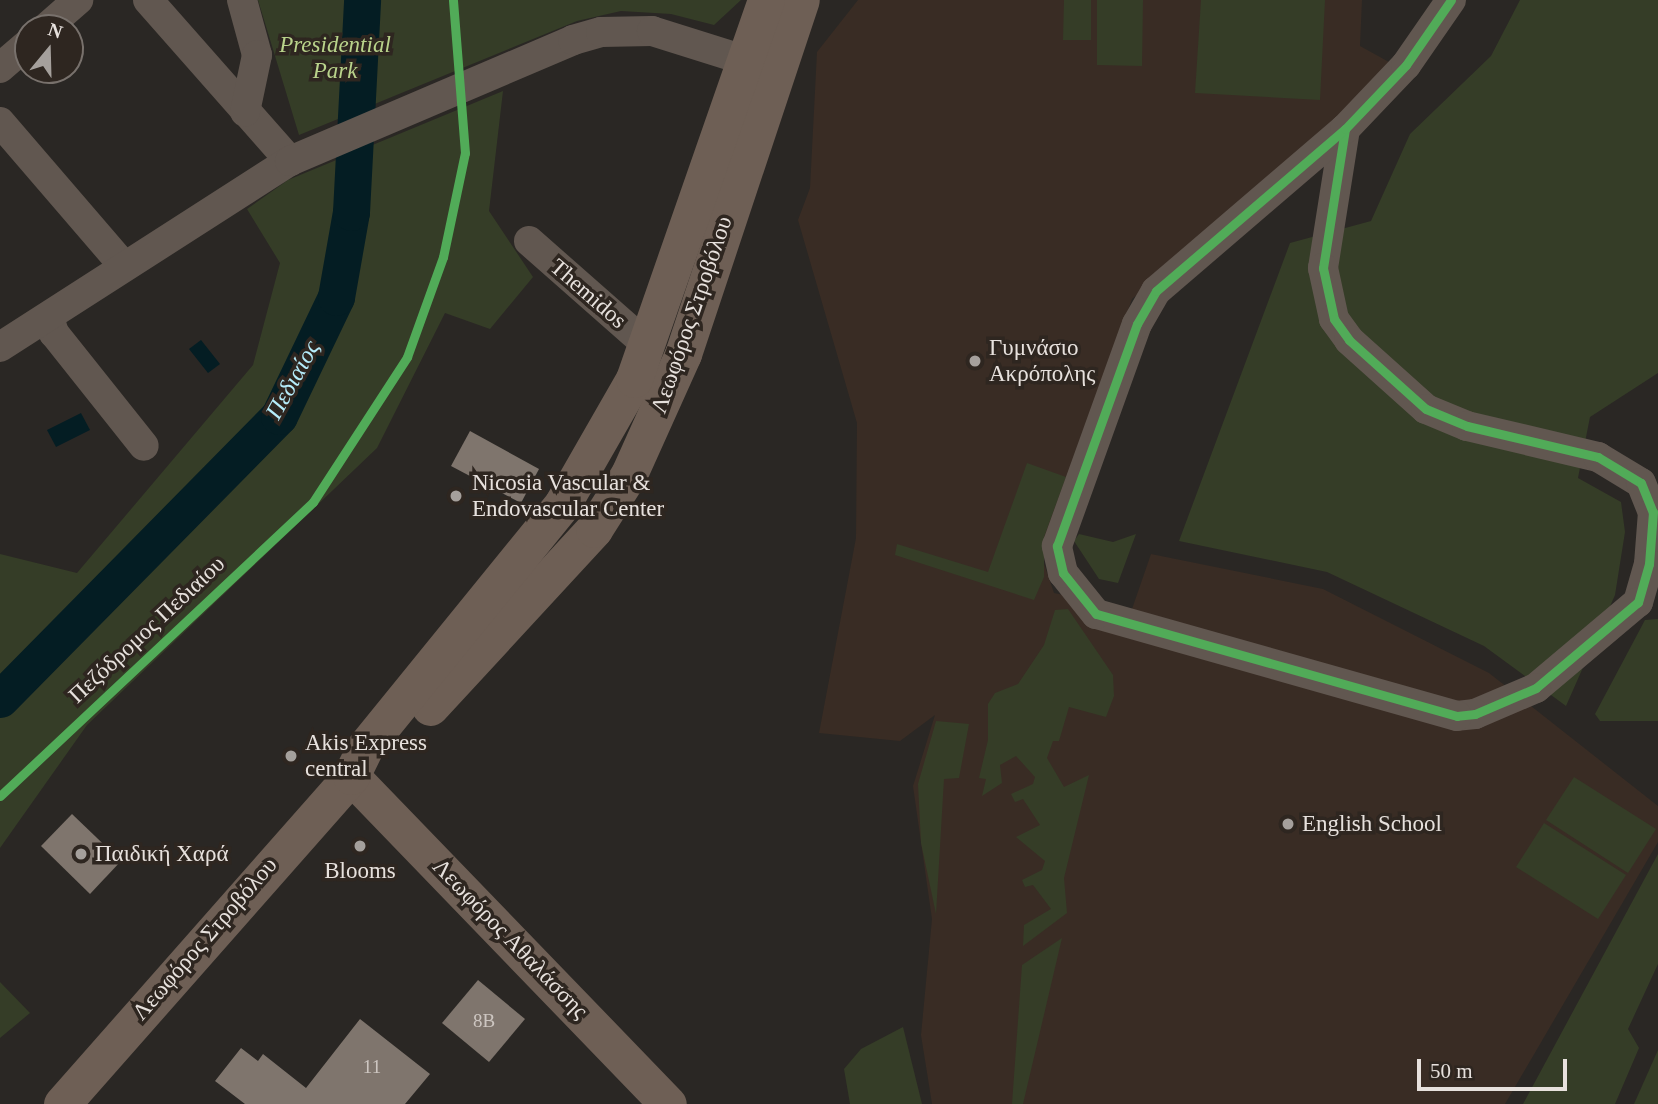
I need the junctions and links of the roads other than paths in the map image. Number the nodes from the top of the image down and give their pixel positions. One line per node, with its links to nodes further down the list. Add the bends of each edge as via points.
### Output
1 (79, 0): 7 (street)
2 (148, 0): 11 (street)
3 (242, 0): 11 (street, via 257,55)
4 (766, 0): 9 (main road, Λεωφόρος Στροβόλου)
5 (801, 0): 9 (main road, Λεωφόρος Στροβόλου)
6 (1451, 0): 13 (street, via 1406,65)
7 (62, 14)
8 (14, 56): 10 (street)
9 (758, 64): 14 (street, via 683,37 627,31 573,40); 18 (main road, Λεωφόρος Στροβόλου); 22 (main road, Λεωφόρος Στροβόλου, via 683,354 629,474)
10 (0, 68)
11 (245, 112): 14 (street)
12 (0, 122): 16 (street)
13 (1345, 129): 13 (street, via 1172,274 1143,308 1060,530 1058,561 1096,614 1457,716 1489,711 1536,688 1638,602 1653,537 1650,501 1641,482 1598,457 1466,426 1426,409 1349,340 1334,318 1323,268)
14 (303, 155): 16 (street)
15 (529, 241): 18 (street, Themidos)
16 (124, 266): 17 (street)
17 (49, 317): 19 (street); 20 (street, via 54,333)
18 (648, 345): 21 (main road, Λεωφόρος Στροβόλου, via 621,406)
19 (0, 347)
20 (144, 446)
21 (563, 503): 22 (main road); 23 (main road, Λεωφόρος Στροβόλου, via 365,747)
22 (594, 529): 23 (main road, Λεωφόρος Στροβόλου, via 381,761)
23 (351, 776): 24 (main road, Λεωφόρος Στροβόλου); 25 (main road, Λεωφόρος Αθαλάσσης)
24 (62, 1104)
25 (668, 1104)

